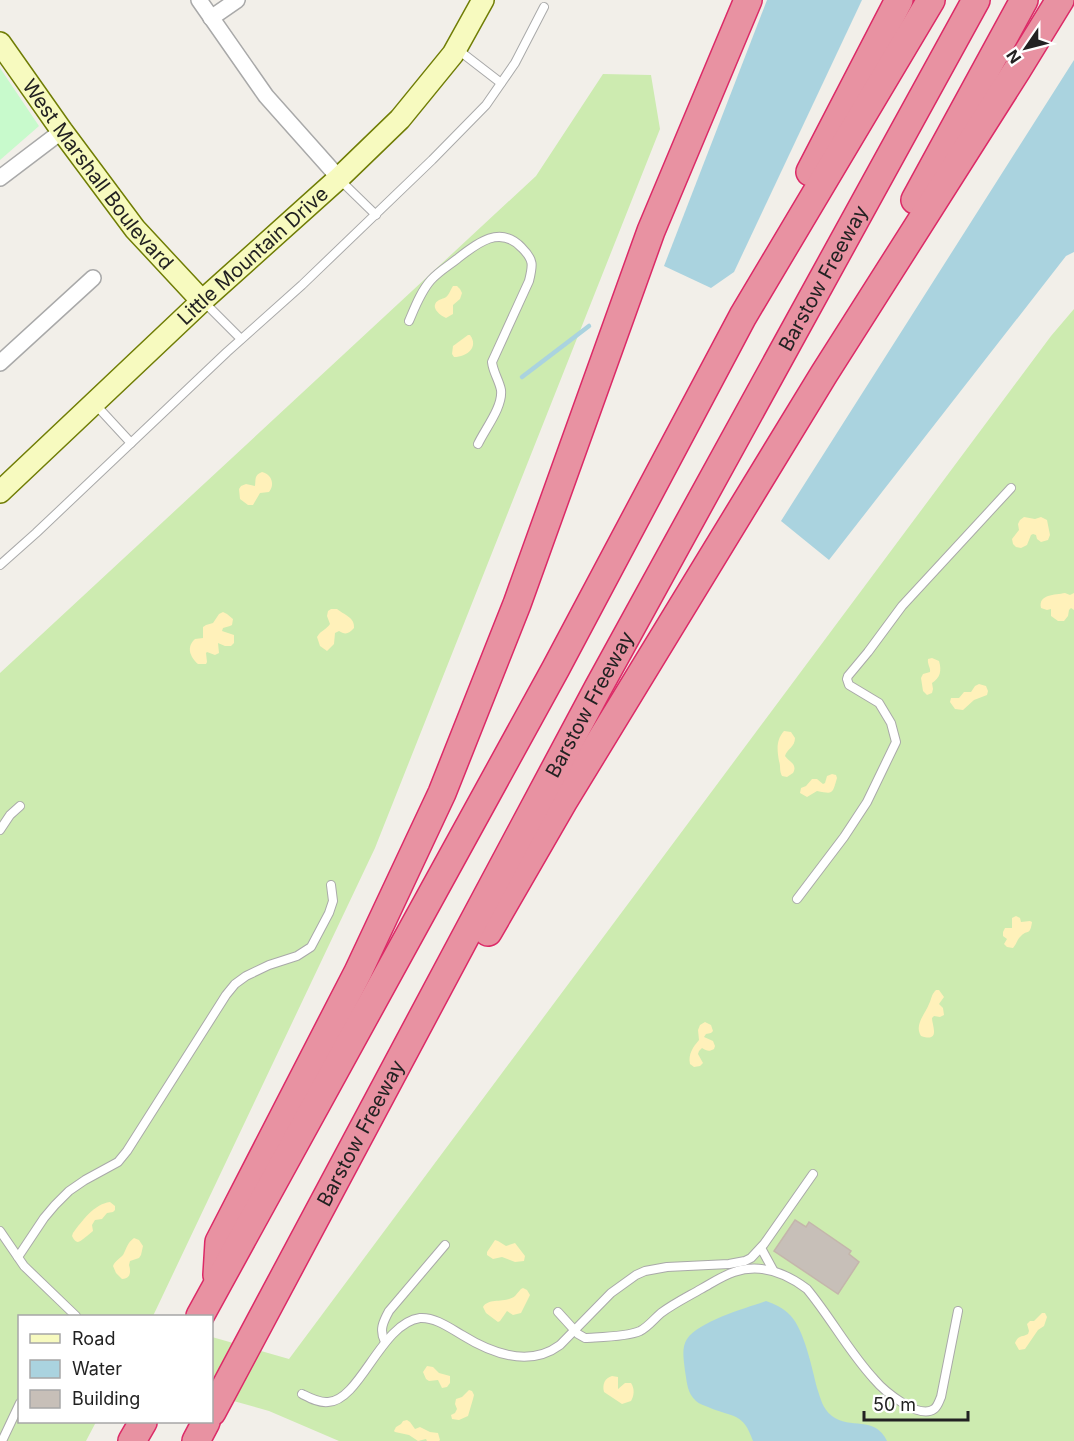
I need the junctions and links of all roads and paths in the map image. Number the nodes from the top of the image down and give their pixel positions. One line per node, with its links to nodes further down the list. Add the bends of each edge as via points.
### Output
1 (199, 0): 11 (street)
2 (237, 0): 11 (street)
3 (483, 0): 13 (main road, Little Mountain Drive)
4 (748, 0): 43 (highway, via 651,231 517,604 442,794 358,972 219,1242)
5 (899, 0): 21 (highway, via 789,210)
6 (931, 0): 21 (highway)
7 (976, 0): 36 (highway, Barstow Freeway, via 598,688)
8 (1024, 0): 25 (highway)
9 (1060, 0): 25 (highway)
10 (544, 7): 14 (lane)
11 (211, 18): 17 (street, via 266,96)
12 (0, 43): 15 (main road, West Marshall Boulevard)
13 (456, 48): 14 (lane); 17 (main road, Little Mountain Drive, via 400,119)
14 (501, 82): 18 (lane, via 486,105)
15 (62, 131): 16 (street); 20 (main road, West Marshall Boulevard, via 135,229)
16 (0, 178)
17 (339, 178): 18 (lane); 20 (main road, Little Mountain Drive)
18 (376, 214): 23 (lane)
19 (93, 278): 24 (street)
20 (202, 301): 23 (lane); 26 (main road, Little Mountain Drive)
21 (743, 316): 43 (highway, via 550,679)
22 (409, 321): 28 (lane, via 432,279 484,240 495,237 516,241 530,257 533,267 529,281 492,362 501,400)
23 (241, 339): 27 (lane)
24 (0, 363)
25 (824, 374): 36 (highway, via 563,802 423,1044)
26 (94, 403): 27 (lane); 30 (main road, Little Mountain Drive)
27 (131, 443): 31 (lane)
28 (478, 444)
29 (1011, 488): 35 (lane, via 902,606 848,676 849,685 879,703 891,723 896,742 867,802)
30 (0, 492)
31 (0, 565)
32 (21, 806): 33 (lane)
33 (0, 830)
34 (331, 885): 41 (lane, via 333,901 311,947 256,970 235,984 127,1151 118,1162 69,1191 44,1218)
35 (798, 899)
36 (397, 1066): 54 (highway, Barstow Freeway)
37 (813, 1174): 40 (lane)
38 (0, 1231): 41 (lane)
39 (445, 1245): 51 (lane, via 389,1311 381,1330)
40 (761, 1248): 42 (lane); 50 (lane, via 751,1258 737,1263 645,1271 610,1293)
41 (18, 1257): 44 (lane)
42 (773, 1270): 45 (lane, via 807,1288 874,1380 898,1400 921,1412 932,1410 941,1397); 50 (lane, via 735,1271 631,1333 585,1338)
43 (216, 1287): 49 (highway)
44 (65, 1306): 47 (lane); 48 (lane)
45 (958, 1311)
46 (558, 1312): 50 (lane)
47 (61, 1315)
48 (74, 1315)
49 (201, 1315)
50 (575, 1330): 51 (lane, via 552,1351 528,1357 495,1352 432,1319 408,1323)
51 (385, 1342): 52 (lane, via 339,1399 323,1402)
52 (302, 1394)
53 (18, 1407): 57 (lane)
54 (213, 1410)
55 (141, 1423): 58 (highway)
56 (205, 1423): 59 (highway)
57 (2, 1441)
58 (132, 1441)
59 (196, 1441)

